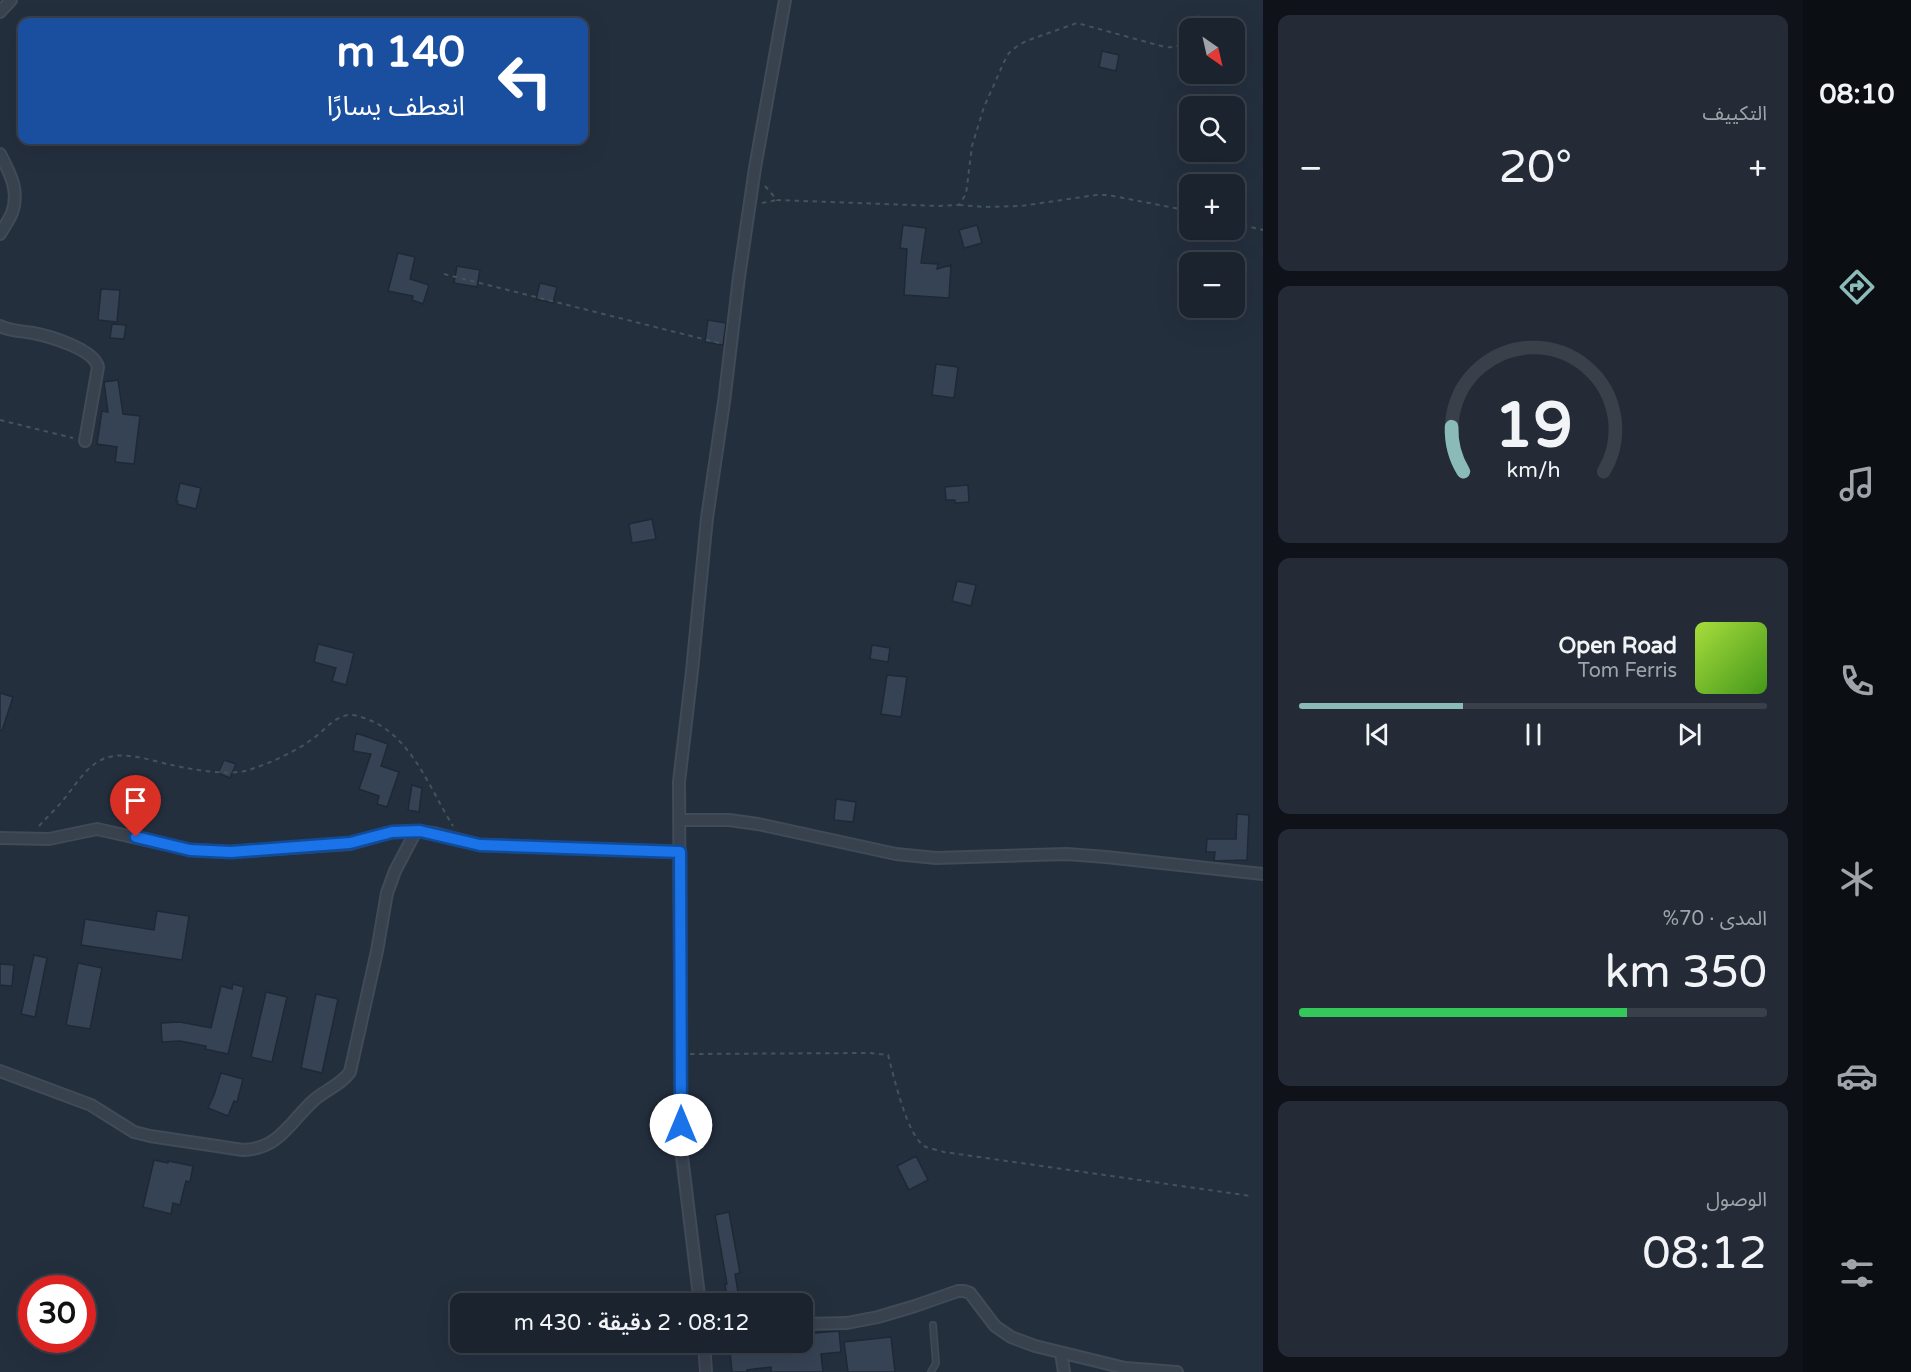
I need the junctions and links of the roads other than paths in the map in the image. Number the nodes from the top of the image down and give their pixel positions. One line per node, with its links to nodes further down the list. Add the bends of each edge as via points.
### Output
1 (10, 0): 3 (street)
2 (785, 0): 8 (street, via 755,168 707,518 679,782)
3 (0, 12)
4 (0, 154): 5 (street, via 13,181 15,199)
5 (0, 234)
6 (0, 326): 7 (street, via 50,338 95,359 98,367)
7 (85, 441)
8 (679, 820): 11 (street); 12 (street, via 758,824 896,854 936,858 1077,855)
9 (416, 831): 10 (street, via 392,832 350,843 231,852 190,850 97,829 49,839); 11 (street, via 497,846); 13 (street, via 387,893 350,1072 270,1143 243,1150 134,1132 91,1105)
10 (0, 838)
11 (680, 852): 14 (street, via 681,1148)
12 (1263, 874)
13 (0, 1071)
14 (699, 1293)
15 (813, 1323): 18 (street, via 860,1321 964,1291 970,1293 1003,1333)
16 (933, 1325): 20 (lane, via 936,1363)
17 (705, 1353): 19 (street)
18 (1061, 1353): 21 (street); 22 (street, via 1125,1368)
19 (706, 1372)
20 (931, 1372)
21 (1064, 1372)
22 (1177, 1372)

